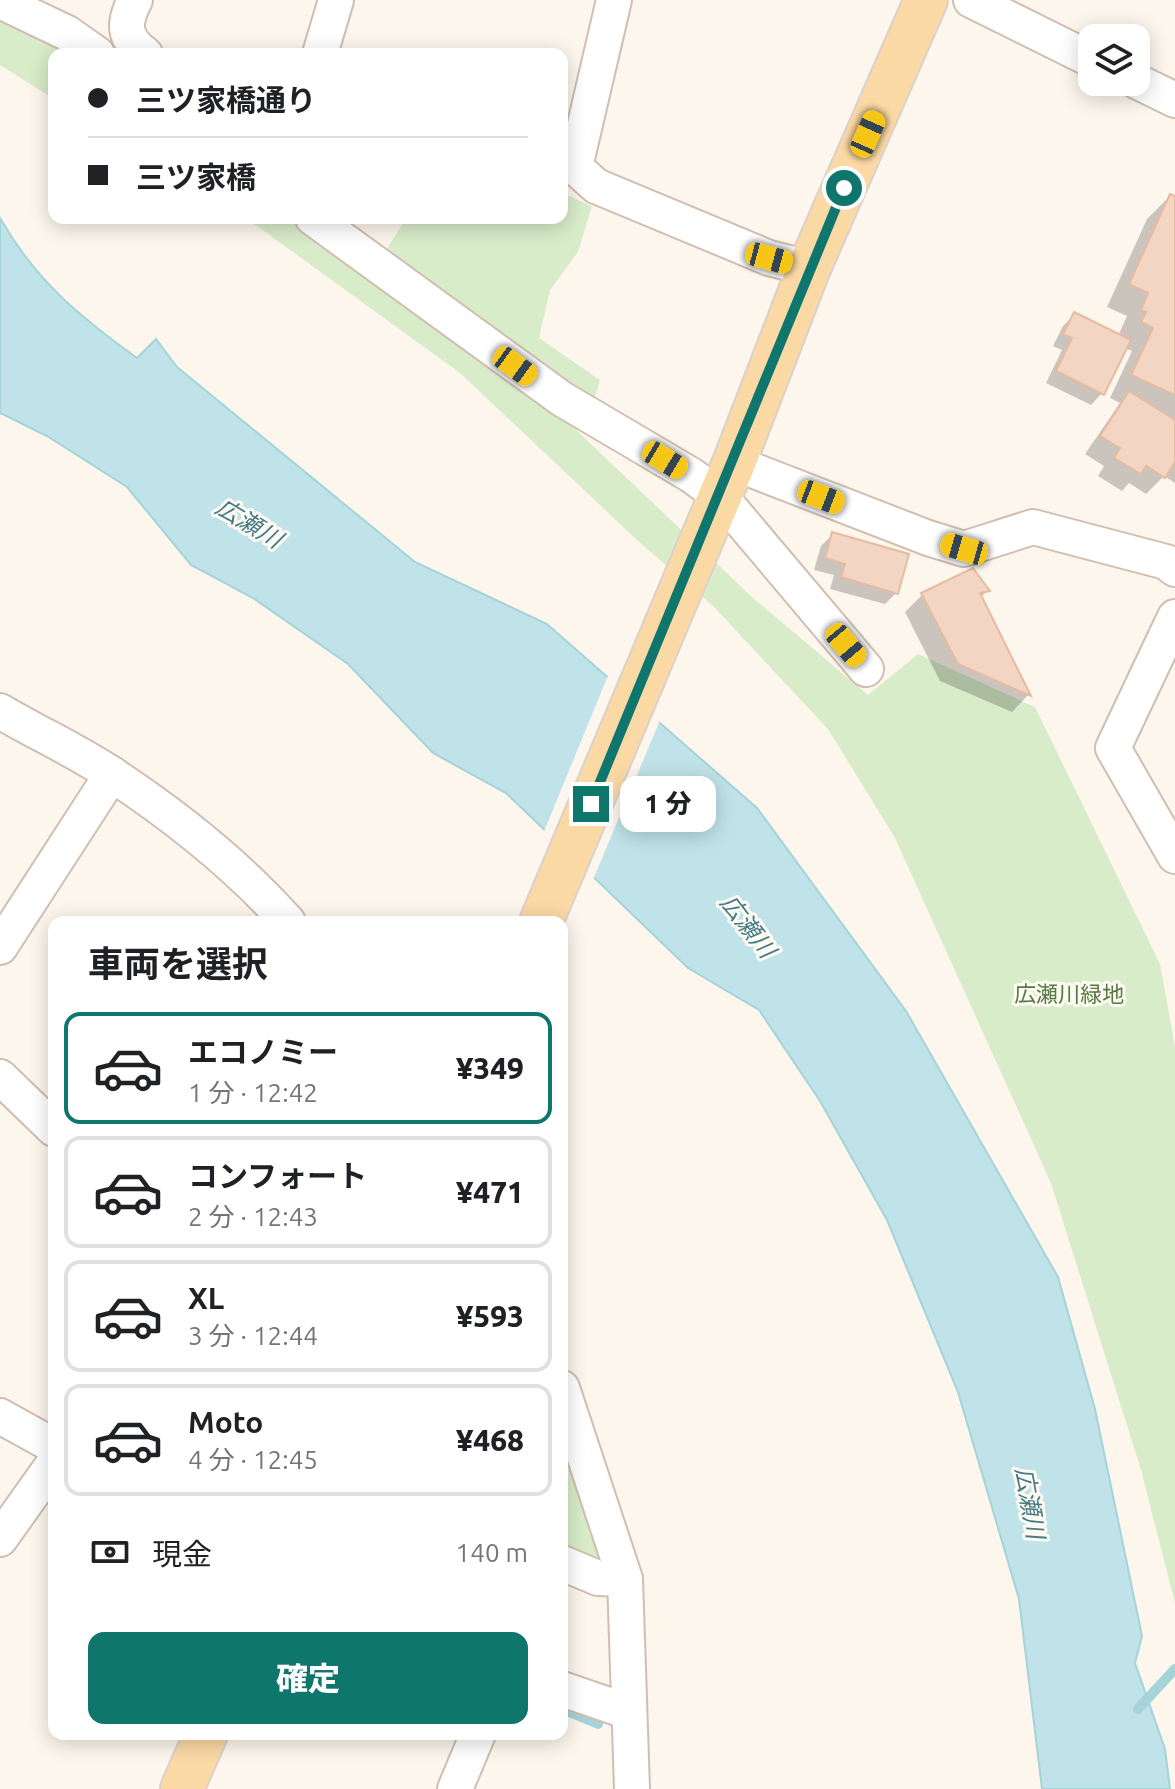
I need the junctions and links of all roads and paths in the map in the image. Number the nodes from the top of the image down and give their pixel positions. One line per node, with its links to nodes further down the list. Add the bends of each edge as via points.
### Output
1 (135, 0): 8 (street, via 125,24 127,37)
2 (336, 0): 9 (street)
3 (614, 0): 14 (street, via 575,167 596,186 769,258)
4 (926, 0): 14 (main road)
5 (971, 0): 10 (street)
6 (0, 1): 7 (street)
7 (88, 48)
8 (139, 48)
9 (322, 48)
10 (1078, 53)
11 (1150, 88): 12 (street)
12 (1175, 100)
13 (321, 224): 15 (street, via 562,399)
14 (809, 268): 15 (main road)
15 (723, 490): 16 (street, via 964,549 1033,527 1166,562); 18 (street); 23 (main road)
16 (1175, 569)
17 (1175, 617): 21 (street, via 1113,748)
18 (866, 669)
19 (0, 711): 20 (street)
20 (112, 774): 22 (street, via 206,845); 24 (street)
21 (1175, 856)
22 (282, 916)
23 (544, 916)
24 (0, 947)
25 (0, 1077): 26 (street)
26 (48, 1123)
27 (568, 1406): 33 (street)
28 (0, 1416): 29 (street)
29 (48, 1443)
30 (48, 1471): 31 (street)
31 (0, 1539)
32 (568, 1566): 33 (street, via 598,1578)
33 (625, 1579): 35 (street)
34 (568, 1691): 35 (street)
35 (629, 1712): 40 (street)
36 (203, 1740): 38 (main road)
37 (475, 1740): 39 (street)
38 (182, 1789)
39 (455, 1789)
40 (632, 1789)

